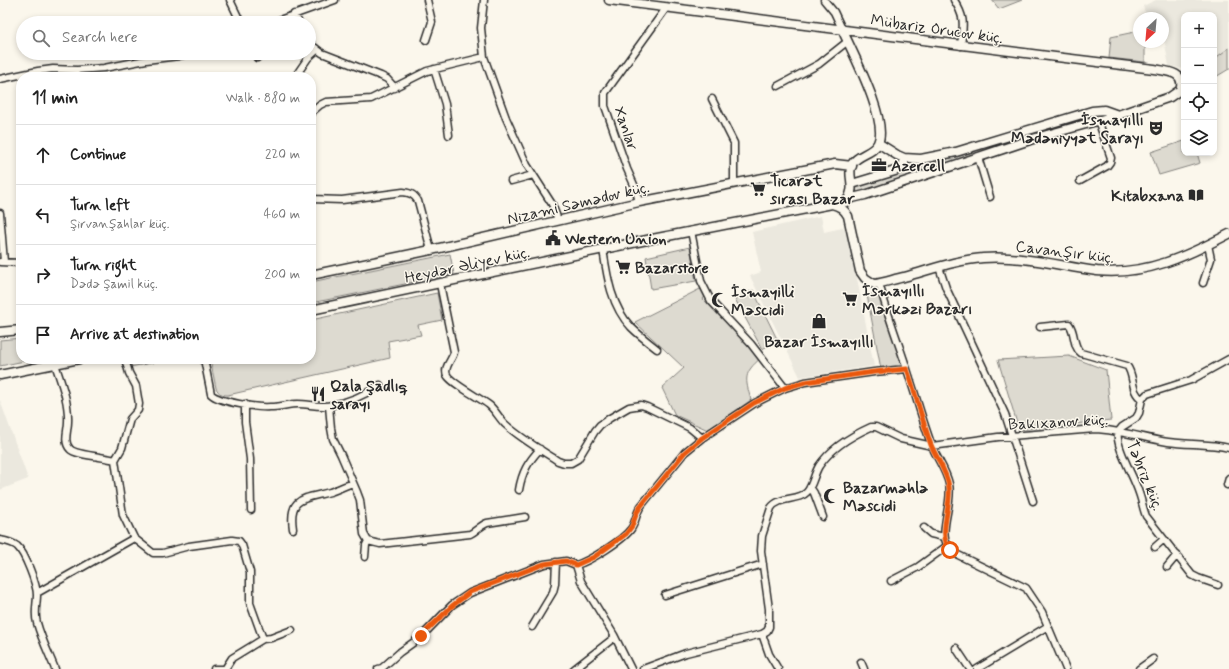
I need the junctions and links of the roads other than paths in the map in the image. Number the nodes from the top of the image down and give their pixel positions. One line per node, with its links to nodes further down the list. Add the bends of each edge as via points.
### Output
1 (230, 0): 11 (street)
2 (335, 0): 8 (street)
3 (427, 0): 14 (street, via 432,22)
4 (484, 0): 18 (street, via 481,28)
5 (609, 0): 9 (street, Mübariz Orucov küç.)
6 (824, 0): 13 (street, via 834,12)
7 (954, 0): 16 (street, via 961,10 964,22)
8 (315, 3): 10 (street)
9 (666, 7): 13 (street, Mübariz Orucov küç.); 46 (street, Xanlar, via 605,93 605,106)
10 (294, 14): 12 (street)
11 (238, 16)
12 (289, 16)
13 (842, 29): 15 (street); 16 (street, Mübariz Orucov küç.)
14 (426, 40)
15 (848, 41): 27 (street, via 813,68); 34 (street, via 873,100 880,128)
16 (961, 46): 31 (street, Mübariz Orucov küç., via 1163,70 1180,77 1182,86 1177,94)
17 (317, 50): 28 (street, via 381,76)
18 (484, 57): 21 (street); 38 (street, via 506,118)
19 (146, 60): 22 (street)
20 (307, 60): 24 (street)
21 (434, 68): 28 (street); 33 (street, via 445,104)
22 (77, 70): 23 (street, via 53,69)
23 (37, 72)
24 (298, 72)
25 (16, 76): 26 (street)
26 (0, 79)
27 (778, 86)
28 (395, 88): 30 (street, via 370,99 326,102)
29 (712, 99): 41 (street, via 734,143)
30 (316, 109)
31 (1118, 115): 32 (street); 36 (street, via 1104,110 1092,111 956,152 921,159)
32 (1098, 120): 35 (street); 40 (street, via 1111,158 1110,162)
33 (449, 135)
34 (878, 143): 36 (street); 37 (street)
35 (978, 157): 43 (street); 45 (street)
36 (904, 158): 42 (street, via 904,164 898,170)
37 (852, 166): 41 (street, Nizami Səmədov küç., via 835,164); 42 (street)
38 (533, 175): 39 (street); 49 (street, via 552,204)
39 (511, 181)
40 (1080, 181)
41 (734, 184): 46 (street, Nizami Səmədov küç.)
42 (852, 184): 45 (street)
43 (990, 197)
44 (316, 199): 54 (street, via 342,200 410,193 418,201)
45 (848, 199): 47 (street)
46 (639, 202): 49 (street, Nizami Səmədov küç.)
47 (841, 207): 50 (street, Heydər Əliyev küç., via 832,204); 59 (street, Cavanşır küç., via 848,216 860,271 868,281)
48 (0, 213): 55 (street)
49 (558, 220): 54 (street, Nizami Səmədov küç.)
50 (691, 231): 53 (street, Heydər Əliyev küç.); 74 (street, via 701,281 710,301 751,344)
51 (1229, 234): 52 (street, Cavanşır küç.)
52 (1208, 245): 57 (street, Cavanşır küç., via 1168,262 1132,271 1099,271 1030,259 1002,258 971,260); 60 (street, via 1211,260)
53 (603, 249): 61 (street, Heydər Əliyev küç.); 66 (street, via 610,287 621,313 631,327)
54 (431, 250): 58 (street, Nizami Səmədov küç.)
55 (2, 262): 56 (street)
56 (16, 263)
57 (939, 267): 59 (street, Cavanşır küç.); 79 (street)
58 (316, 274)
59 (879, 283): 71 (street)
60 (1203, 283)
61 (440, 284): 62 (street, Heydər Əliyev küç.); 83 (street, via 454,352 446,370 447,375 489,405 509,427)
62 (316, 309)
63 (1040, 327): 75 (street, via 1069,324 1073,328 1077,350 1127,366 1134,390)
64 (16, 330): 65 (street)
65 (0, 332)
66 (657, 349)
67 (1229, 359): 75 (street, via 1191,380 1147,394)
68 (55, 364): 72 (street); 84 (street, via 67,410 66,443 75,452)
69 (126, 364): 84 (street, via 136,386 139,404 138,410 130,419 122,448)
70 (205, 364): 76 (street, via 211,394 218,399)
71 (907, 369): 74 (street, via 805,382); 81 (street)
72 (0, 375)
73 (380, 385): 77 (street, via 367,393)
74 (785, 388): 80 (street, via 754,403)
75 (1142, 399): 78 (street, Bakıxanov küç., via 1136,418)
76 (245, 404): 77 (street, via 270,407 295,404); 91 (street)
77 (329, 406): 86 (street, via 333,439)
78 (1118, 432): 79 (street, Bakıxanov küç., via 1095,429); 82 (street, Təbriz küç., via 1167,442); 98 (street, Təbriz küç., via 1119,445 1146,516)
79 (1012, 435): 81 (street, Bakıxanov küç.); 90 (street)
80 (702, 438): 83 (street, via 690,428 641,405 629,406 600,425 578,459 571,463 558,461); 107 (street, via 685,452 641,506 626,534 594,557)
81 (932, 446): 88 (street, via 901,439 871,427 828,454); 96 (street, via 950,488)
82 (1229, 448)
83 (540, 449): 89 (street, via 528,462 520,479)
84 (115, 460): 97 (street, via 123,515)
85 (1229, 478): 87 (street)
86 (353, 482): 95 (street, via 330,492 303,498 294,508 291,517); 100 (street, via 360,500 364,534)
87 (1227, 485)
88 (810, 487): 93 (street); 106 (street, via 805,494 778,502 771,508 762,536)
89 (519, 490)
90 (1033, 501)
91 (251, 510)
92 (525, 517): 100 (street, via 487,523 470,534 380,544)
93 (823, 517)
94 (924, 528): 96 (street, via 931,534)
95 (293, 530)
96 (944, 537): 101 (street)
97 (134, 538): 111 (street); 118 (street, via 153,553 238,541 242,545 250,572 250,603)
98 (1164, 539): 102 (street); 103 (street, Təbriz küç.)
99 (0, 540): 111 (street, via 17,546 24,555)
100 (368, 541): 104 (street)
101 (947, 546): 109 (street, via 910,572); 113 (street, via 954,553 1026,588)
102 (1155, 547)
103 (1177, 555): 108 (street); 110 (street, Təbriz küç., via 1192,575)
104 (365, 557)
105 (556, 562): 107 (street, via 566,561); 114 (street, via 553,592); 125 (street, via 544,564 470,592)
106 (763, 564): 112 (street); 116 (street, via 769,627)
107 (576, 565): 117 (street, via 581,581)
108 (1167, 567)
109 (891, 581)
110 (1218, 585)
111 (37, 593): 122 (street, via 37,622)
112 (665, 595)
113 (1048, 626): 132 (street); 133 (street)
114 (532, 627)
115 (292, 630): 118 (street, via 272,638)
116 (762, 634): 128 (street, via 686,652); 129 (street)
117 (615, 637): 126 (street); 127 (street)
118 (263, 638): 124 (street, via 232,658)
119 (956, 648): 131 (street)
120 (1153, 659): 134 (street)
121 (861, 662): 130 (street)
122 (55, 669)
123 (214, 669): 124 (street)
124 (224, 669)
125 (381, 669)
126 (574, 669)
127 (631, 669)
128 (643, 669)
129 (778, 669)
130 (864, 669)
131 (970, 669)
132 (977, 669)
133 (1066, 669)
134 (1139, 669)

